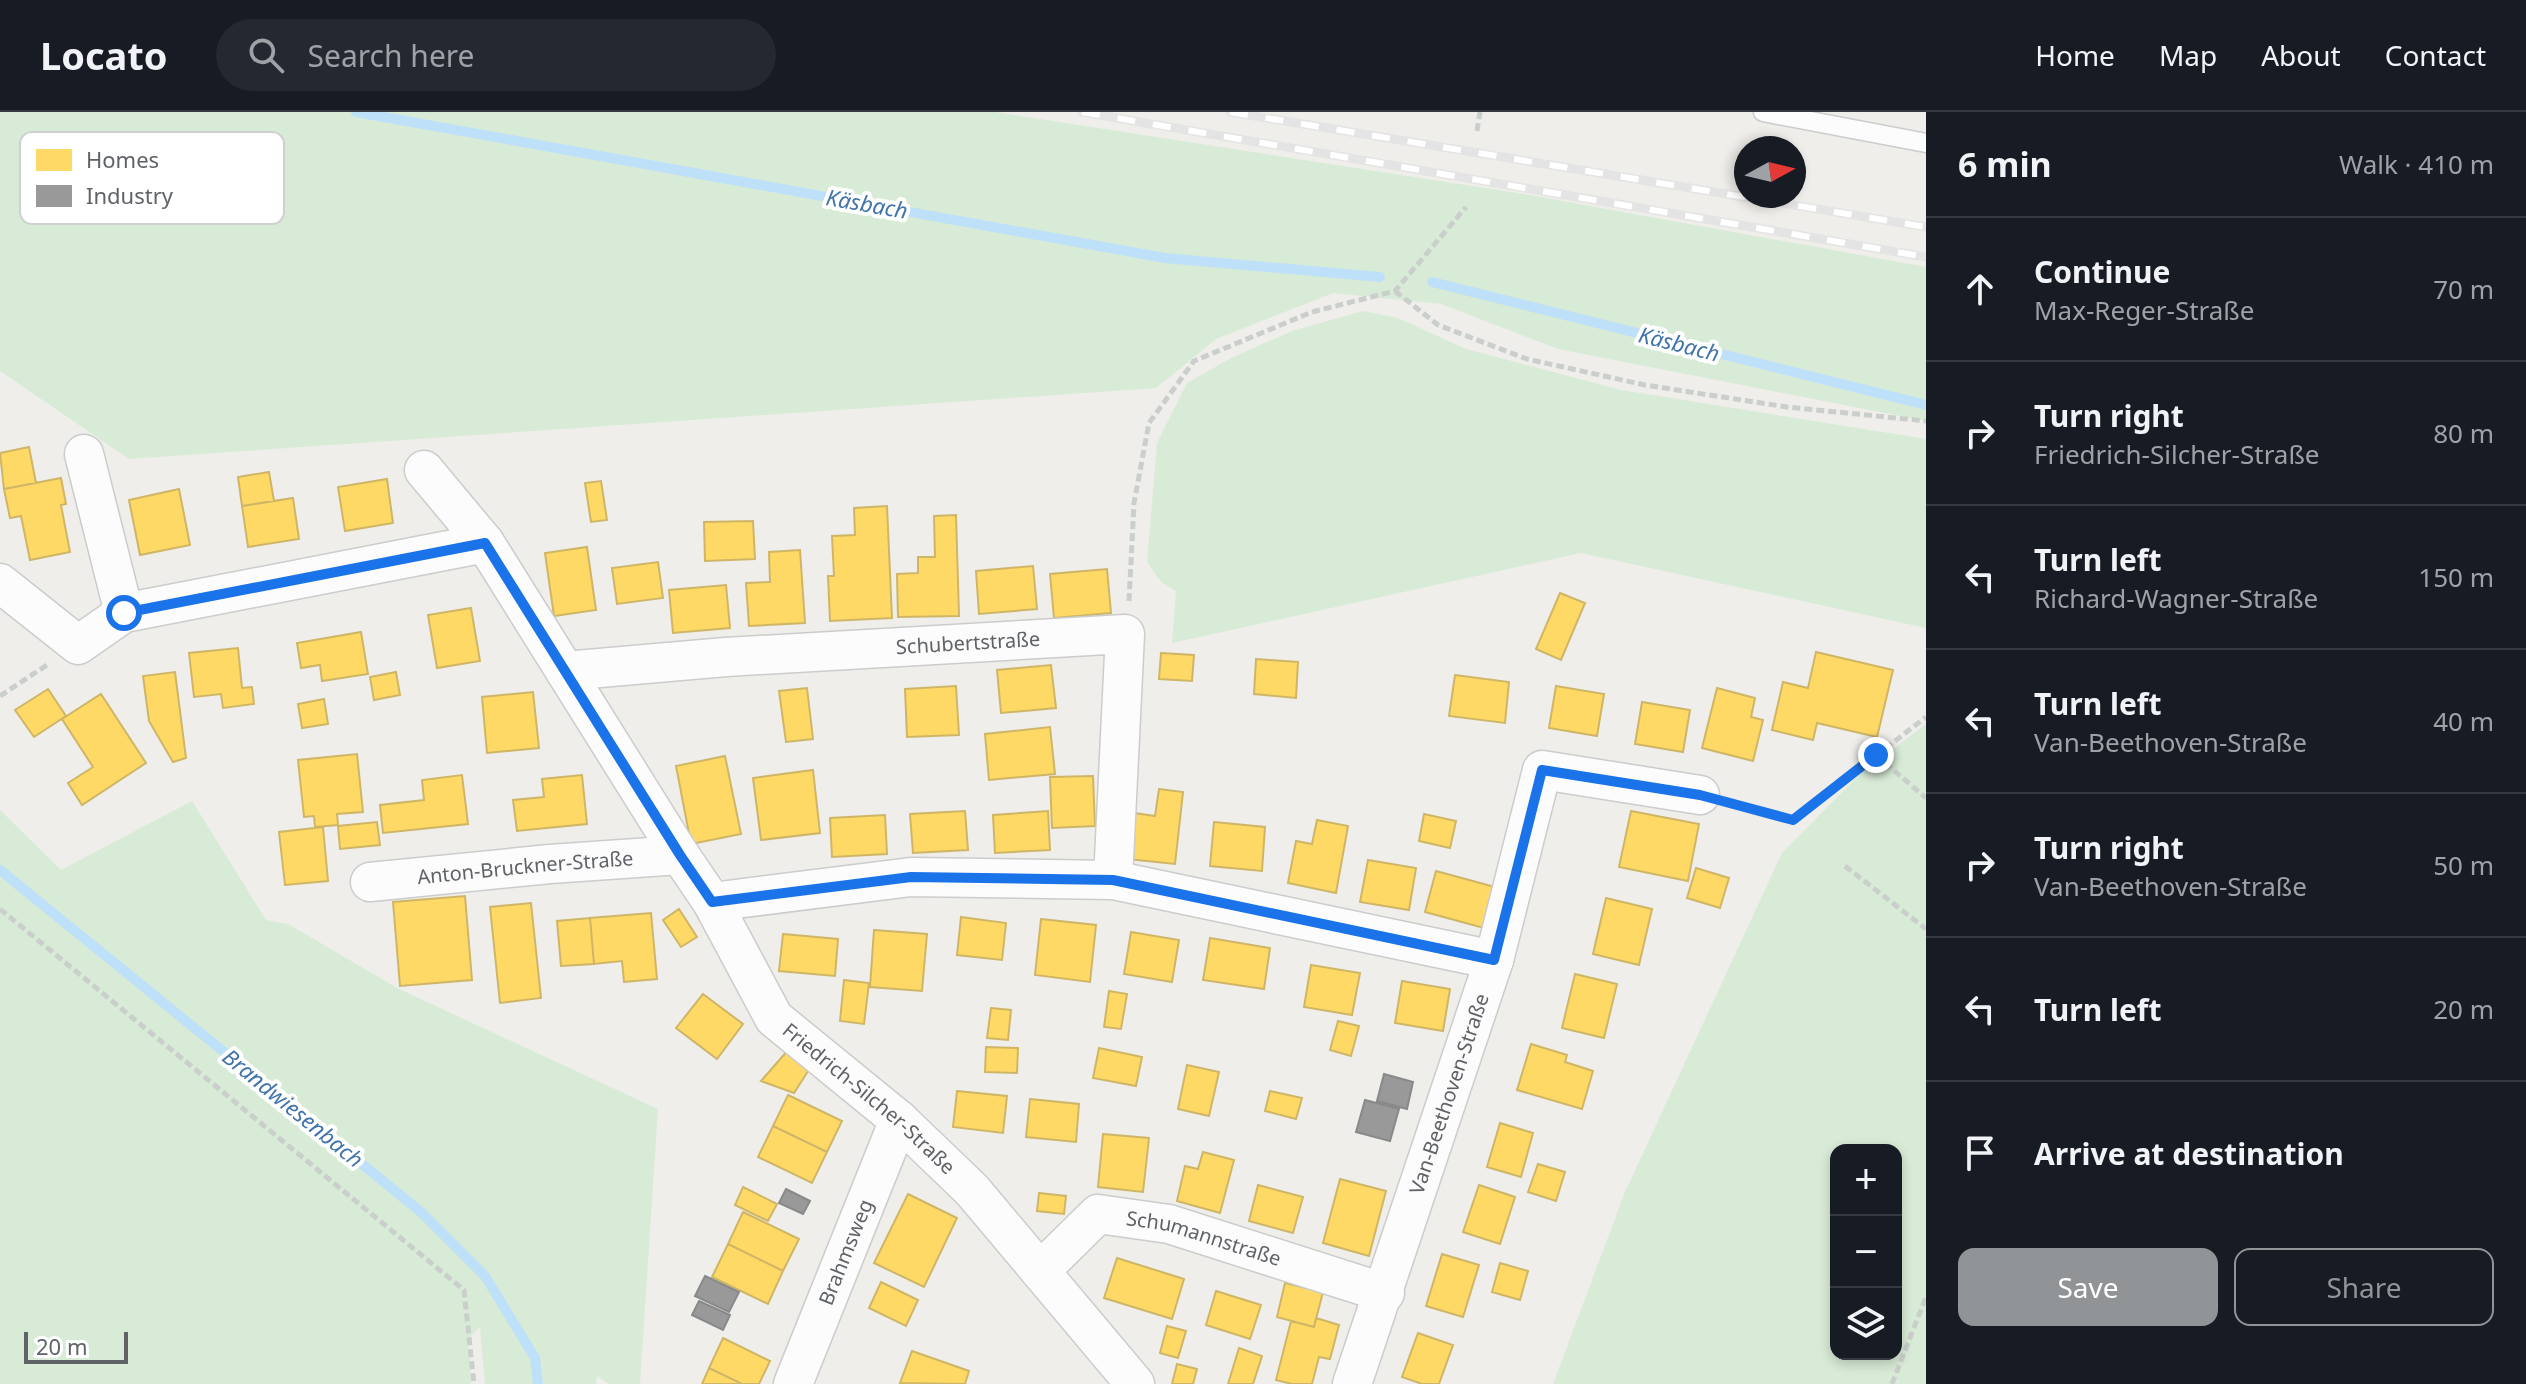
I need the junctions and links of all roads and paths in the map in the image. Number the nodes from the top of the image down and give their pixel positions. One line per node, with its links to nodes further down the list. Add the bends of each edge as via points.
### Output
1 (1480, 112): 3 (path)
2 (1763, 112): 4 (lane)
3 (1477, 131)
4 (1926, 143)
5 (1466, 207): 6 (path)
6 (1395, 291): 7 (path, via 1438,325 1527,359 1645,385); 13 (path, via 1312,312 1194,361 1149,423 1134,503)
7 (1926, 421)
8 (84, 454): 12 (street)
9 (424, 470): 10 (street, Friedrich-Silcher-Straße)
10 (485, 543): 12 (street); 15 (street, Friedrich-Silcher-Straße)
11 (0, 583): 14 (street)
12 (124, 613): 14 (street)
13 (1125, 634): 15 (street, Schubertstraße); 23 (street)
14 (78, 645): 16 (path)
15 (565, 671): 21 (street, Friedrich-Silcher-Straße)
16 (0, 696)
17 (1926, 717): 18 (path)
18 (1876, 755): 19 (path, via 1793,820); 20 (path)
19 (1700, 795): 28 (street, Van-Beethoven-Straße, via 1542,770)
20 (1926, 798)
21 (680, 855): 24 (street, Anton-Bruckner-Straße); 25 (street, Friedrich-Silcher-Straße)
22 (1845, 866): 27 (path)
23 (1113, 880): 25 (street, via 911,877); 28 (street)
24 (370, 882)
25 (712, 902): 29 (street, Friedrich-Silcher-Straße, via 774,1018)
26 (0, 909): 33 (path, via 464,1290)
27 (1926, 929)
28 (1494, 960): 31 (street, Van-Beethoven-Straße)
29 (899, 1120): 30 (street, Friedrich-Silcher-Straße, via 972,1190); 34 (street, Brahmsweg)
30 (1040, 1271): 31 (street, Schumannstraße, via 1098,1214 1169,1224); 35 (street, Friedrich-Silcher-Straße)
31 (1385, 1293): 36 (street, Van-Beethoven-Straße)
32 (1926, 1297): 37 (path)
33 (474, 1384)
34 (793, 1384)
35 (1135, 1384)
36 (1352, 1384)
37 (1892, 1384)

